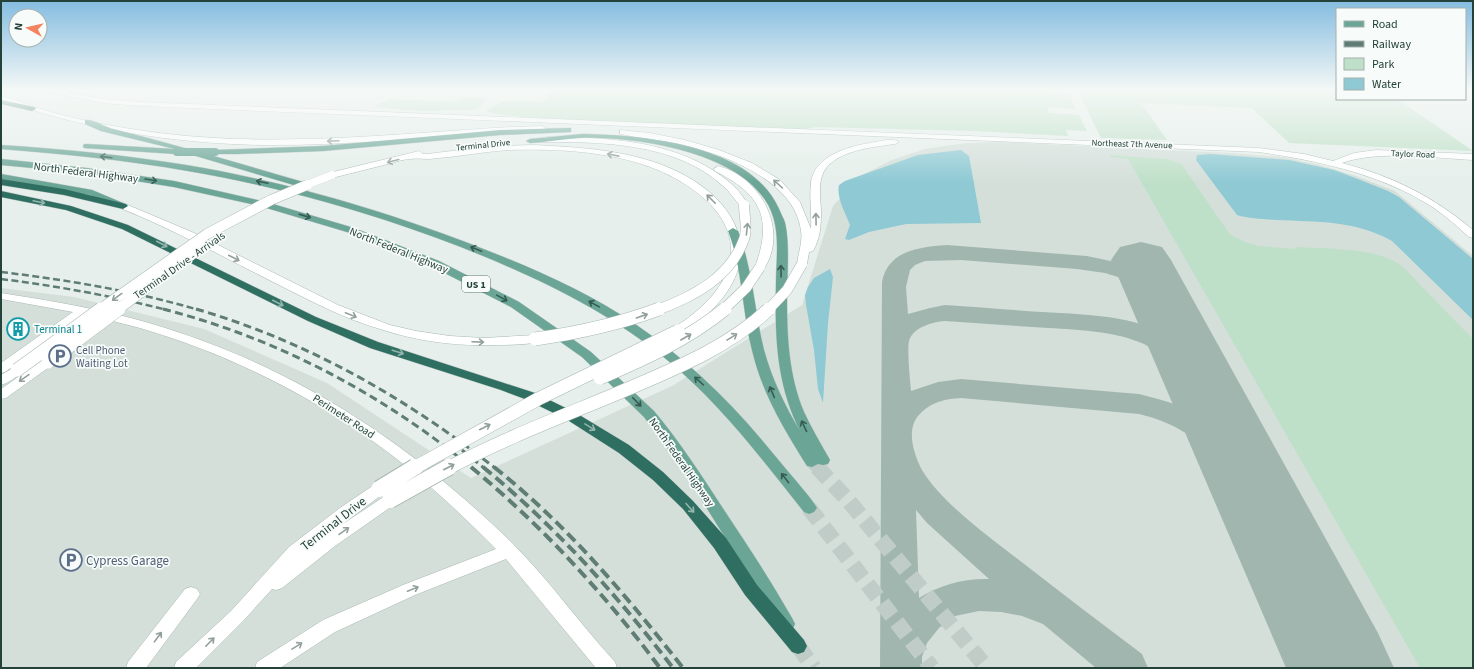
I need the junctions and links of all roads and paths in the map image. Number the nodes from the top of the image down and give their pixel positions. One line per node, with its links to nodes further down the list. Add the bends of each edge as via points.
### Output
1 (80, 120): 3 (street)
2 (518, 120): 7 (street, Northeast 7th Avenue)
3 (88, 122): 4 (street, one-way to 3, via 579,128 536,129 346,140 256,142 175,137); 22 (main road, via 384,209)
4 (610, 131): 6 (main road, bridge, via 513,132 344,148 215,152); 25 (street, one-way to 4, via 807,234 800,212 786,192 761,172 736,158 699,146 666,138)
5 (530, 141): 9 (street, Terminal Drive, via 466,146); 12 (street, Terminal Drive, via 580,141 629,145); 23 (main road, via 582,136 666,144 728,164 747,174 763,189 775,206 780,223 782,336 786,374 818,461 789,426 766,379 756,344 740,251)
6 (1, 142)
7 (1090, 142): 14 (street, Northeast 7th Avenue, via 1243,148); 25 (street, one-way to 7, via 815,237 818,174 827,162 844,153 867,145 898,142)
8 (1, 147): 22 (main road, North Federal Highway, one-way to 8, via 319,196 229,175 122,158)
9 (411, 156): 15 (street, Terminal Drive, one-way to 15); 23 (street, one-way to 9, via 713,200 695,186 663,169 627,158 585,151 533,148 487,150 430,157)
10 (1354, 156): 11 (street, Taylor Road, via 1376,153); 14 (street, Taylor Road); 16 (street, via 1352,163)
11 (1473, 157)
12 (688, 160): 21 (street, one-way to 12, bridge, via 157,220 334,308 384,327 414,335 460,341 498,342 535,339 576,334 628,321 675,303 700,290 727,268 738,255 745,240 748,225 744,205 732,188 720,178); 31 (street, one-way to 12, bridge, via 636,363 691,335 738,298 748,286 767,250 769,231 766,215 748,189 730,175)
13 (1, 162): 36 (main road, North Federal Highway / US 1, one-way to 36, via 68,168 141,179 266,205 335,225 399,248 508,301 551,328 593,360 649,414 689,468 764,584)
14 (1333, 164): 16 (street, Northeast 7th Avenue)
15 (375, 166): 18 (street, Terminal Drive - Arrivals)
16 (1369, 175): 24 (street, via 1433,204)
17 (1, 177): 21 (main road, via 85,192)
18 (334, 177): 29 (street, one-way to 29, bridge, via 271,200 213,231); 30 (street, Terminal Drive - Arrivals, one-way to 30, bridge, via 272,206 211,241)
19 (1, 182): 21 (highway)
20 (1, 194): 36 (highway, one-way to 36, via 68,208 126,227 324,324 374,345 506,387 571,416 624,449 658,476 688,505 720,543 751,590)
21 (123, 206)
22 (420, 228): 33 (main road, North Federal Highway, one-way to 22, via 729,411 682,366 647,338 600,307 548,280 495,256)
23 (733, 231): 31 (street, bridge, via 736,250 726,283 710,305 689,323)
24 (1473, 235)
25 (804, 260): 32 (street, one-way to 25, bridge, via 645,382 715,348 776,304 792,283)
26 (1, 296): 27 (street, Perimeter Road)
27 (83, 310): 28 (street); 34 (street, Perimeter Road, via 149,327 198,344 245,362 308,393 360,425 413,464 464,507)
28 (1, 369)
29 (1, 381)
30 (1, 395)
31 (510, 415): 32 (street, one-way to 31, bridge, via 460,440)
32 (384, 494): 38 (street, one-way to 32, via 237,616)
33 (809, 508)
34 (509, 551): 39 (street, one-way to 34, via 329,626 409,590); 40 (street, Perimeter Road)
35 (191, 594): 37 (street, one-way to 35)
36 (798, 646)
37 (135, 668)
38 (183, 668)
39 (264, 668)
40 (608, 668)

